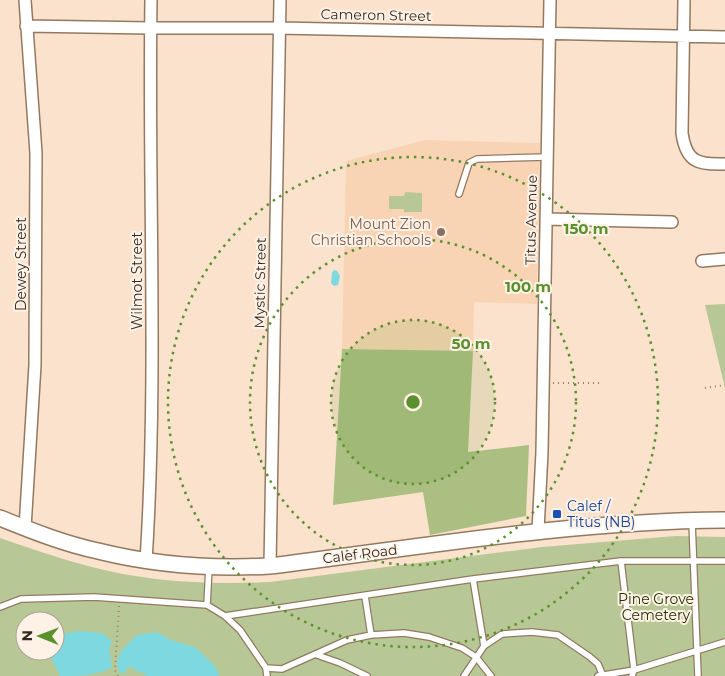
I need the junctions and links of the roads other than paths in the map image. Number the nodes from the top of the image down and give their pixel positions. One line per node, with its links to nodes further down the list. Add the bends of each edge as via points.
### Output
1 (25, 0): 6 (street, Dewey Street)
2 (151, 0): 7 (street, Wilmot Street)
3 (280, 0): 8 (street, Mystic Street)
4 (550, 0): 9 (street, Titus Avenue)
5 (684, 0): 10 (street)
6 (26, 26): 7 (street, Cameron Street); 22 (street, Dewey Street, via 36,153 36,201 35,365)
7 (150, 28): 8 (street, Cameron Street); 24 (street, Wilmot Street, via 153,302)
8 (279, 28): 9 (street, Cameron Street); 28 (street, Mystic Street)
9 (550, 34): 10 (street, Cameron Street); 12 (street, Titus Avenue)
10 (683, 36): 11 (street, Cameron Street); 13 (street, via 684,146 693,160)
11 (725, 37)
12 (547, 157): 14 (lane, via 477,159 469,163); 15 (street, Titus Avenue)
13 (725, 164)
14 (459, 194)
15 (546, 219): 16 (street); 23 (street, Titus Avenue)
16 (672, 222)
17 (725, 259): 18 (street)
18 (702, 262)
19 (0, 518): 22 (main road, Calef Road)
20 (692, 520): 21 (main road, Calef Road); 23 (main road, Calef Road); 26 (lane)
21 (725, 520)
22 (25, 528): 24 (main road, Calef Road, via 97,551)
23 (538, 531): 28 (main road, Calef Road)
24 (146, 561): 29 (main road, Calef Road)
25 (621, 561): 26 (lane); 30 (lane); 42 (lane)
26 (694, 561): 27 (lane); 38 (lane)
27 (725, 561)
28 (270, 566): 29 (main road, Calef Road)
29 (209, 567): 32 (lane)
30 (473, 579): 31 (lane); 37 (lane)
31 (364, 596): 34 (lane); 35 (lane)
32 (207, 605): 33 (lane, via 94,597 21,599); 34 (lane)
33 (0, 607)
34 (225, 616): 41 (lane, via 240,630)
35 (371, 635): 39 (lane, via 347,640); 40 (lane, via 404,633 429,638 462,648)
36 (725, 642): 38 (lane)
37 (484, 646): 40 (lane); 47 (lane, via 502,634 532,632 558,635 590,656 598,664)
38 (697, 651): 42 (lane); 48 (lane)
39 (317, 655): 41 (lane, via 282,669); 44 (lane)
40 (476, 657): 45 (lane); 46 (lane)
41 (266, 668): 43 (lane)
42 (633, 673): 47 (lane)
43 (267, 676)
44 (368, 676)
45 (464, 676)
46 (491, 676)
47 (601, 676)
48 (698, 676)

